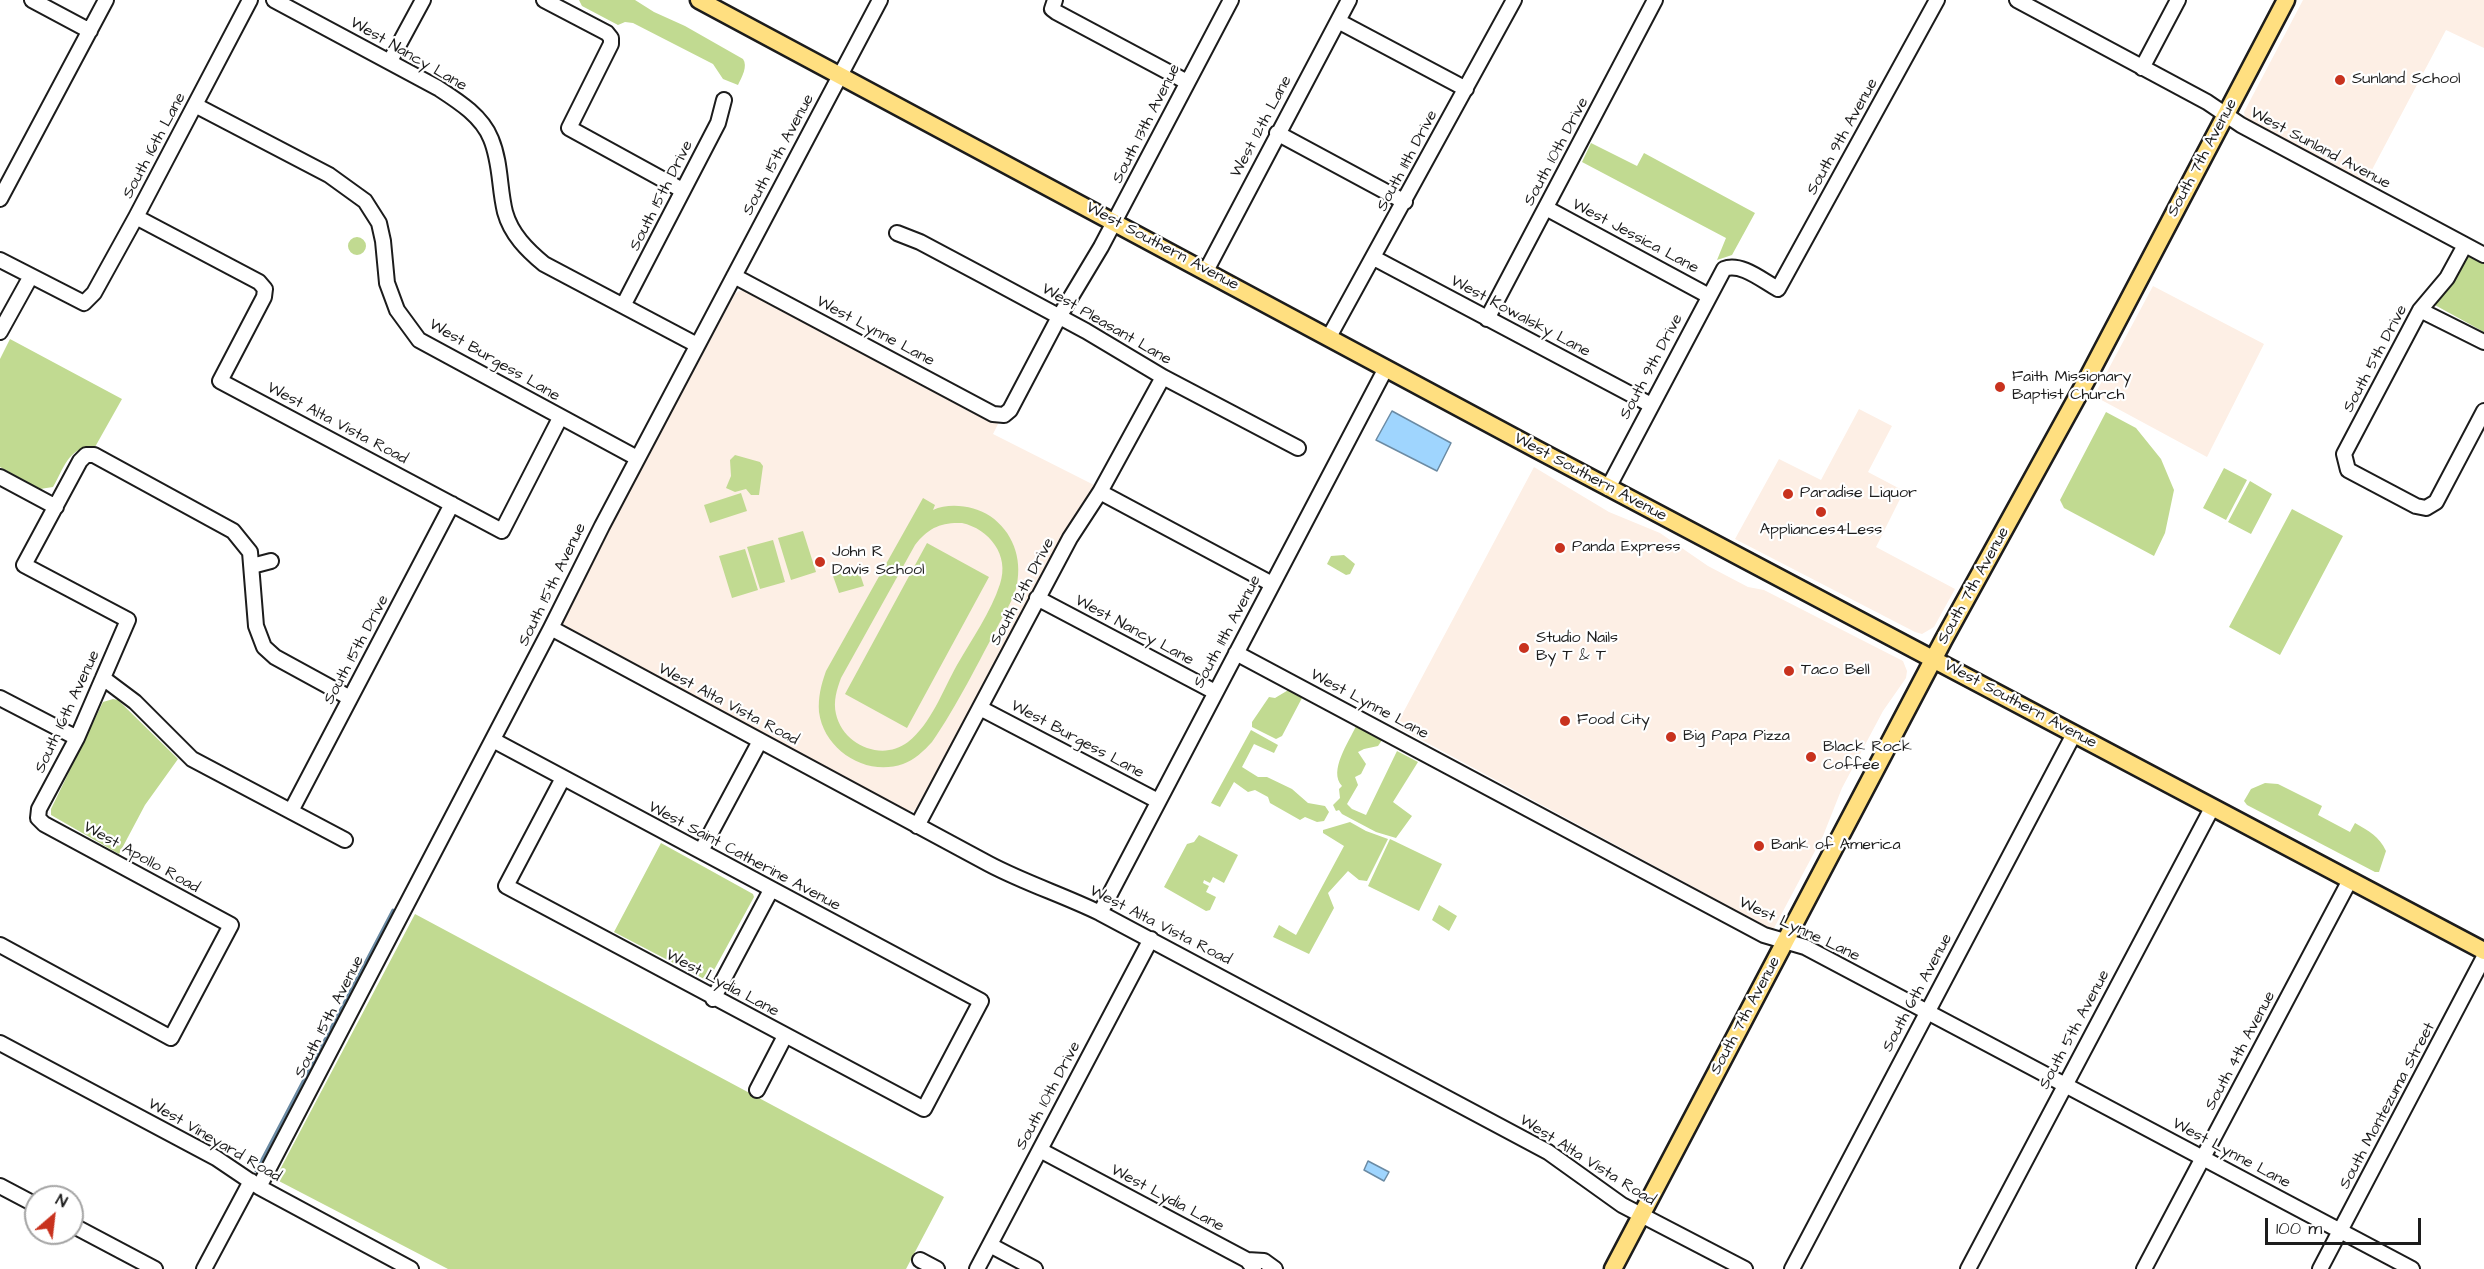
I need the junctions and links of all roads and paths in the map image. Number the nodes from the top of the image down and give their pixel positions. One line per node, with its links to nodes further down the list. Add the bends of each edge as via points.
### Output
1 (32, 0): 19 (street)
2 (106, 0): 19 (street)
3 (250, 0): 26 (street, South 16th Lane)
4 (274, 0): 20 (street, West Nancy Lane)
5 (423, 0): 20 (street)
6 (544, 0): 29 (street, via 611,38 569,128)
7 (699, 0): 22 (main road, West Southern Avenue)
8 (880, 0): 22 (street, South 15th Avenue)
9 (1231, 0): 23 (street, South 13th Avenue)
10 (1349, 0): 18 (street, West 12th Lane)
11 (1514, 0): 24 (street, South 11th Drive)
12 (1655, 0): 32 (street, South 10th Drive)
13 (1937, 0): 40 (street, South 9th Avenue, via 1778,289)
14 (2016, 0): 21 (street, West Sunland Avenue)
15 (2178, 0): 21 (street)
16 (2286, 0): 27 (main road, South 7th Avenue)
17 (1054, 4): 23 (street)
18 (1338, 21): 24 (street); 28 (street, West 12th Lane)
19 (90, 31): 30 (street)
20 (390, 61): 45 (street, West Nancy Lane, via 462,103 482,123 498,160 505,213 525,248 544,264)
21 (2142, 68): 27 (street, West Sunland Avenue)
22 (840, 75): 34 (main road, West Southern Avenue); 43 (street, South 15th Avenue)
23 (1186, 82): 34 (street, South 13th Avenue)
24 (1466, 89): 31 (street, South 11th Drive)
25 (724, 100): 29 (street, South 15th Drive, via 718,123)
26 (195, 105): 33 (street, South 16th Lane); 58 (street, West Burgess Lane, via 329,175 365,201 379,223 387,283 397,310 419,340)
27 (2226, 115): 36 (street, West Sunland Avenue); 72 (main road, South 7th Avenue)
28 (1277, 133): 31 (street); 41 (street, West 12th Lane)
29 (682, 190): 45 (street, South 15th Drive)
30 (0, 199)
31 (1405, 202): 38 (street, South 11th Drive)
32 (1546, 208): 44 (street, West Jessica Lane); 48 (street, South 10th Drive)
33 (136, 217): 42 (street, South 16th Lane, via 94,293 84,303); 64 (street, West Alta Vista Road, via 259,282 265,289 220,381)
34 (1115, 221): 41 (main road, West Southern Avenue); 47 (street, South 13th Avenue)
35 (897, 233): 47 (street, West Pleasant Lane)
36 (2465, 245): 37 (street, West Sunland Avenue); 46 (street, South 5th Drive, via 2447,278)
37 (2484, 255)
38 (1374, 258): 48 (street, West Kowalsky Lane); 50 (street, South 11th Drive)
39 (0, 260): 42 (street)
40 (1730, 267): 44 (street, South 9th Drive, via 1721,273)
41 (1206, 270): 50 (main road, West Southern Avenue)
42 (31, 276): 49 (street)
43 (734, 276): 52 (street, South 15th Avenue); 57 (street, West Lynne Lane)
44 (1709, 296): 55 (street, South 9th Drive)
45 (624, 304): 52 (street, West Nancy Lane)
46 (2420, 310): 51 (street); 56 (street, South 5th Drive, via 2344,454 2348,470 2426,508 2436,502)
47 (1059, 316): 54 (street, West Pleasant Lane); 57 (street, South 13th Avenue, via 1010,410)
48 (1487, 319): 55 (street, West Kowalsky Lane)
49 (0, 332)
50 (1329, 337): 53 (main road, West Southern Avenue)
51 (2484, 342)
52 (697, 345): 60 (street, South 15th Avenue)
53 (1386, 368): 62 (main road, West Southern Avenue); 68 (street, South 11th Avenue)
54 (1163, 377): 59 (street, West Pleasant Lane); 63 (street, South 12th Drive)
55 (1651, 405): 62 (street, South 9th Drive)
56 (2484, 411)
57 (1001, 416)
58 (561, 418): 60 (street, West Burgess Lane); 64 (street, West Alta Vista Road, via 502,531)
59 (1298, 448)
60 (637, 458): 70 (street, South 15th Avenue)
61 (0, 477): 65 (street)
62 (1608, 488): 72 (main road, West Southern Avenue)
63 (1100, 492): 68 (street); 69 (street, South 12th Drive)
64 (452, 504): 76 (street, South 15th Drive)
65 (56, 507): 67 (street, via 80,462 86,455 94,455 233,531 249,552); 73 (street, South 16th Avenue, via 24,565 128,620)
66 (271, 561): 67 (street)
67 (252, 566): 76 (street, via 256,626 264,647)
68 (1272, 584): 71 (street, South 11th Avenue)
69 (1037, 598): 74 (street, West Nancy Lane); 77 (street, South 12th Drive)
70 (552, 628): 80 (street, South 15th Avenue); 81 (street, West Alta Vista Road)
71 (1236, 653): 74 (street, South 11th Avenue); 94 (street, West Lynne Lane)
72 (1934, 660): 78 (main road, West Southern Avenue); 94 (main road, South 7th Avenue)
73 (103, 678): 79 (street, South 16th Avenue); 85 (street, via 135,702 192,759)
74 (1215, 692): 83 (street, South 11th Avenue)
75 (0, 698): 79 (street)
76 (350, 698): 85 (street, South 15th Drive)
77 (980, 708): 83 (street, West Burgess Lane); 87 (street, South 12th Drive)
78 (2074, 734): 84 (main road, West Southern Avenue); 99 (street, South 6th Avenue)
79 (77, 738): 86 (street, South 16th Avenue, via 39,809)
80 (493, 740): 82 (street, West Saint Catherine Avenue); 107 (street, South 15th Avenue)
81 (760, 741): 87 (street, West Alta Vista Road); 89 (street)
82 (563, 778): 89 (street, West Saint Catherine Avenue); 98 (street, West Lydia Lane, via 506,886)
83 (1158, 801): 92 (street, South 11th Avenue)
84 (2212, 808): 90 (main road, West Southern Avenue); 102 (street, South 5th Avenue)
85 (291, 811): 88 (street)
86 (38, 818): 95 (street, West Apollo Road, via 231,925 171,1038)
87 (917, 826): 92 (street, West Alta Vista Road, via 1024,882)
88 (345, 840)
89 (701, 851): 91 (street, West Saint Catherine Avenue)
90 (2350, 880): 96 (main road, West Southern Avenue); 106 (street, South 4th Avenue)
91 (771, 890): 98 (street); 104 (street, West Saint Catherine Avenue, via 981,1001)
92 (1100, 913): 93 (street, West Alta Vista Road)
93 (1151, 939): 105 (street, South 10th Drive); 110 (street, West Alta Vista Road, via 1548,1152)
94 (1785, 943): 99 (street, West Lynne Lane, via 1805,947); 110 (main road, South 7th Avenue)
95 (0, 945)
96 (2484, 951)
97 (2484, 957): 112 (street, South Montezuma Street)
98 (713, 999): 100 (street, West Lydia Lane)
99 (1926, 1012): 102 (street, West Lynne Lane); 125 (street, South 6th Avenue)
100 (785, 1036): 103 (street); 104 (street, West Lydia Lane)
101 (0, 1042): 107 (street, West Vineyard Road, via 216,1158)
102 (2065, 1085): 106 (street, West Lynne Lane); 126 (street, South 5th Avenue)
103 (757, 1090)
104 (924, 1109)
105 (1040, 1150): 113 (street, South 10th Drive); 115 (street, West Lydia Lane)
106 (2203, 1157): 112 (street, West Lynne Lane); 127 (street, South 4th Avenue)
107 (255, 1184): 117 (street, South 15th Avenue); 118 (street, West Vineyard Road)
108 (0, 1186): 109 (street)
109 (24, 1199)
110 (1641, 1216): 123 (main road, South 7th Avenue); 124 (street, West Alta Vista Road)
111 (84, 1231): 116 (street)
112 (2340, 1232): 128 (street, South Montezuma Street); 129 (street, West Lynne Lane)
113 (990, 1245): 120 (street, South 10th Drive); 121 (street)
114 (920, 1260): 119 (street)
115 (1251, 1264): 122 (street, West Lydia Lane, via 1264,1261)
116 (155, 1269)
117 (204, 1269)
118 (411, 1269)
119 (937, 1269)
120 (977, 1269)
121 (1035, 1269)
122 (1275, 1269)
123 (1613, 1269)
124 (1745, 1269)
125 (1792, 1269)
126 (1968, 1269)
127 (2144, 1269)
128 (2320, 1269)
129 (2412, 1269)

